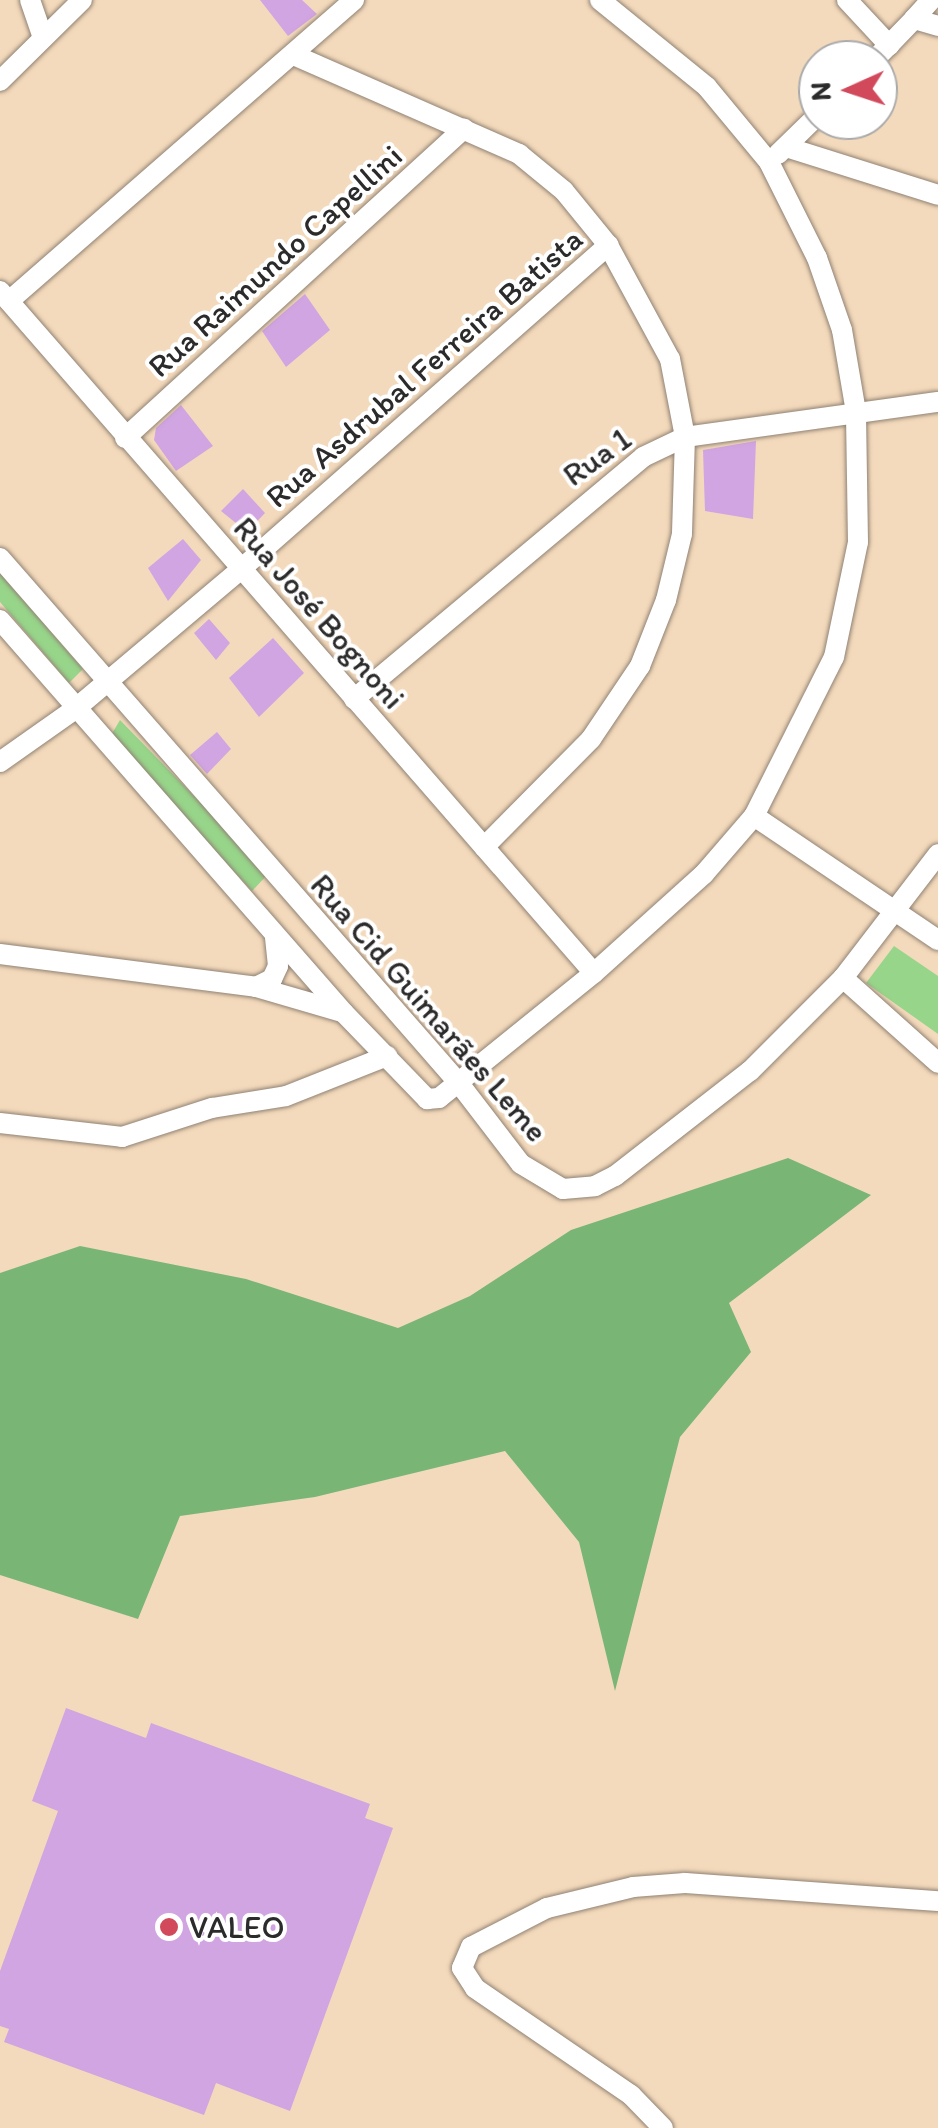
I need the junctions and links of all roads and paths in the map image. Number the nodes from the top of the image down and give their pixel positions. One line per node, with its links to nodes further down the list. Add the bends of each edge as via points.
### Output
1 (30, 0): 9 (street)
2 (82, 0): 9 (street)
3 (354, 0): 12 (street)
4 (600, 0): 17 (street, via 707,87)
5 (846, 0): 10 (street)
6 (931, 0): 7 (street)
7 (914, 18): 8 (street); 11 (street)
8 (938, 26)
9 (43, 38): 13 (street)
10 (872, 40)
11 (893, 40)
12 (296, 56): 14 (street); 20 (street)
13 (0, 81)
14 (464, 128): 19 (street, via 519,154 564,191); 24 (street, Rua Raimundo Capellini)
15 (798, 136): 16 (street)
16 (786, 148): 17 (street); 18 (street)
17 (768, 162): 22 (street, via 817,258 842,330)
18 (938, 194)
19 (608, 245): 23 (street, via 670,360); 26 (street, Rua Asdrubal Ferreira Batista)
20 (5, 296): 24 (street, Rua José Bognoni)
21 (938, 402): 22 (street, Rua 1)
22 (856, 412): 23 (street, Rua 1); 32 (street, via 861,480 848,608 798,740)
23 (685, 437): 29 (street, Rua 1, via 643,457 580,505); 33 (street, via 682,534 640,666 591,739)
24 (126, 438): 26 (street, Rua José Bognoni)
25 (0, 558): 28 (street, Rua Cid Guimarães Leme)
26 (241, 568): 28 (street, Rua Asdrubal Ferreira Batista); 29 (street, Rua José Bognoni)
27 (0, 620): 30 (street, Rua Cid Guimarães Leme)
28 (106, 682): 30 (street, Rua Asdrubal Ferreira Batista); 45 (street, Rua Cid Guimarães Leme)
29 (354, 699): 33 (street, Rua José Bognoni)
30 (75, 709): 31 (street, Rua Asdrubal Ferreira Batista); 36 (street, Rua Cid Guimarães Leme)
31 (0, 762)
32 (754, 816): 35 (street); 39 (street, via 704,874)
33 (484, 848): 39 (street, Rua José Bognoni)
34 (938, 854): 35 (street, Rua Cid Guimarães Leme)
35 (900, 911): 37 (street); 40 (street, Rua Cid Guimarães Leme)
36 (271, 928): 41 (street, via 281,952 278,966 272,979); 42 (street, Rua Cid Guimarães Leme)
37 (938, 940)
38 (0, 954): 41 (street)
39 (594, 973): 45 (street)
40 (842, 978): 44 (street); 45 (street, Rua Cid Guimarães Leme, via 750,1071 595,1186 563,1189 520,1164)
41 (256, 987): 42 (street)
42 (344, 1013): 43 (street, Rua Cid Guimarães Leme)
43 (387, 1056): 45 (street, Rua Cid Guimarães Leme, via 418,1094 438,1098); 46 (street, via 286,1096 212,1108 122,1137)
44 (938, 1063)
45 (458, 1082)
46 (0, 1122)
47 (938, 1901): 48 (street, via 685,1883 633,1887 548,1908 471,1946 462,1968 475,1988 632,2095)
48 (663, 2128)

